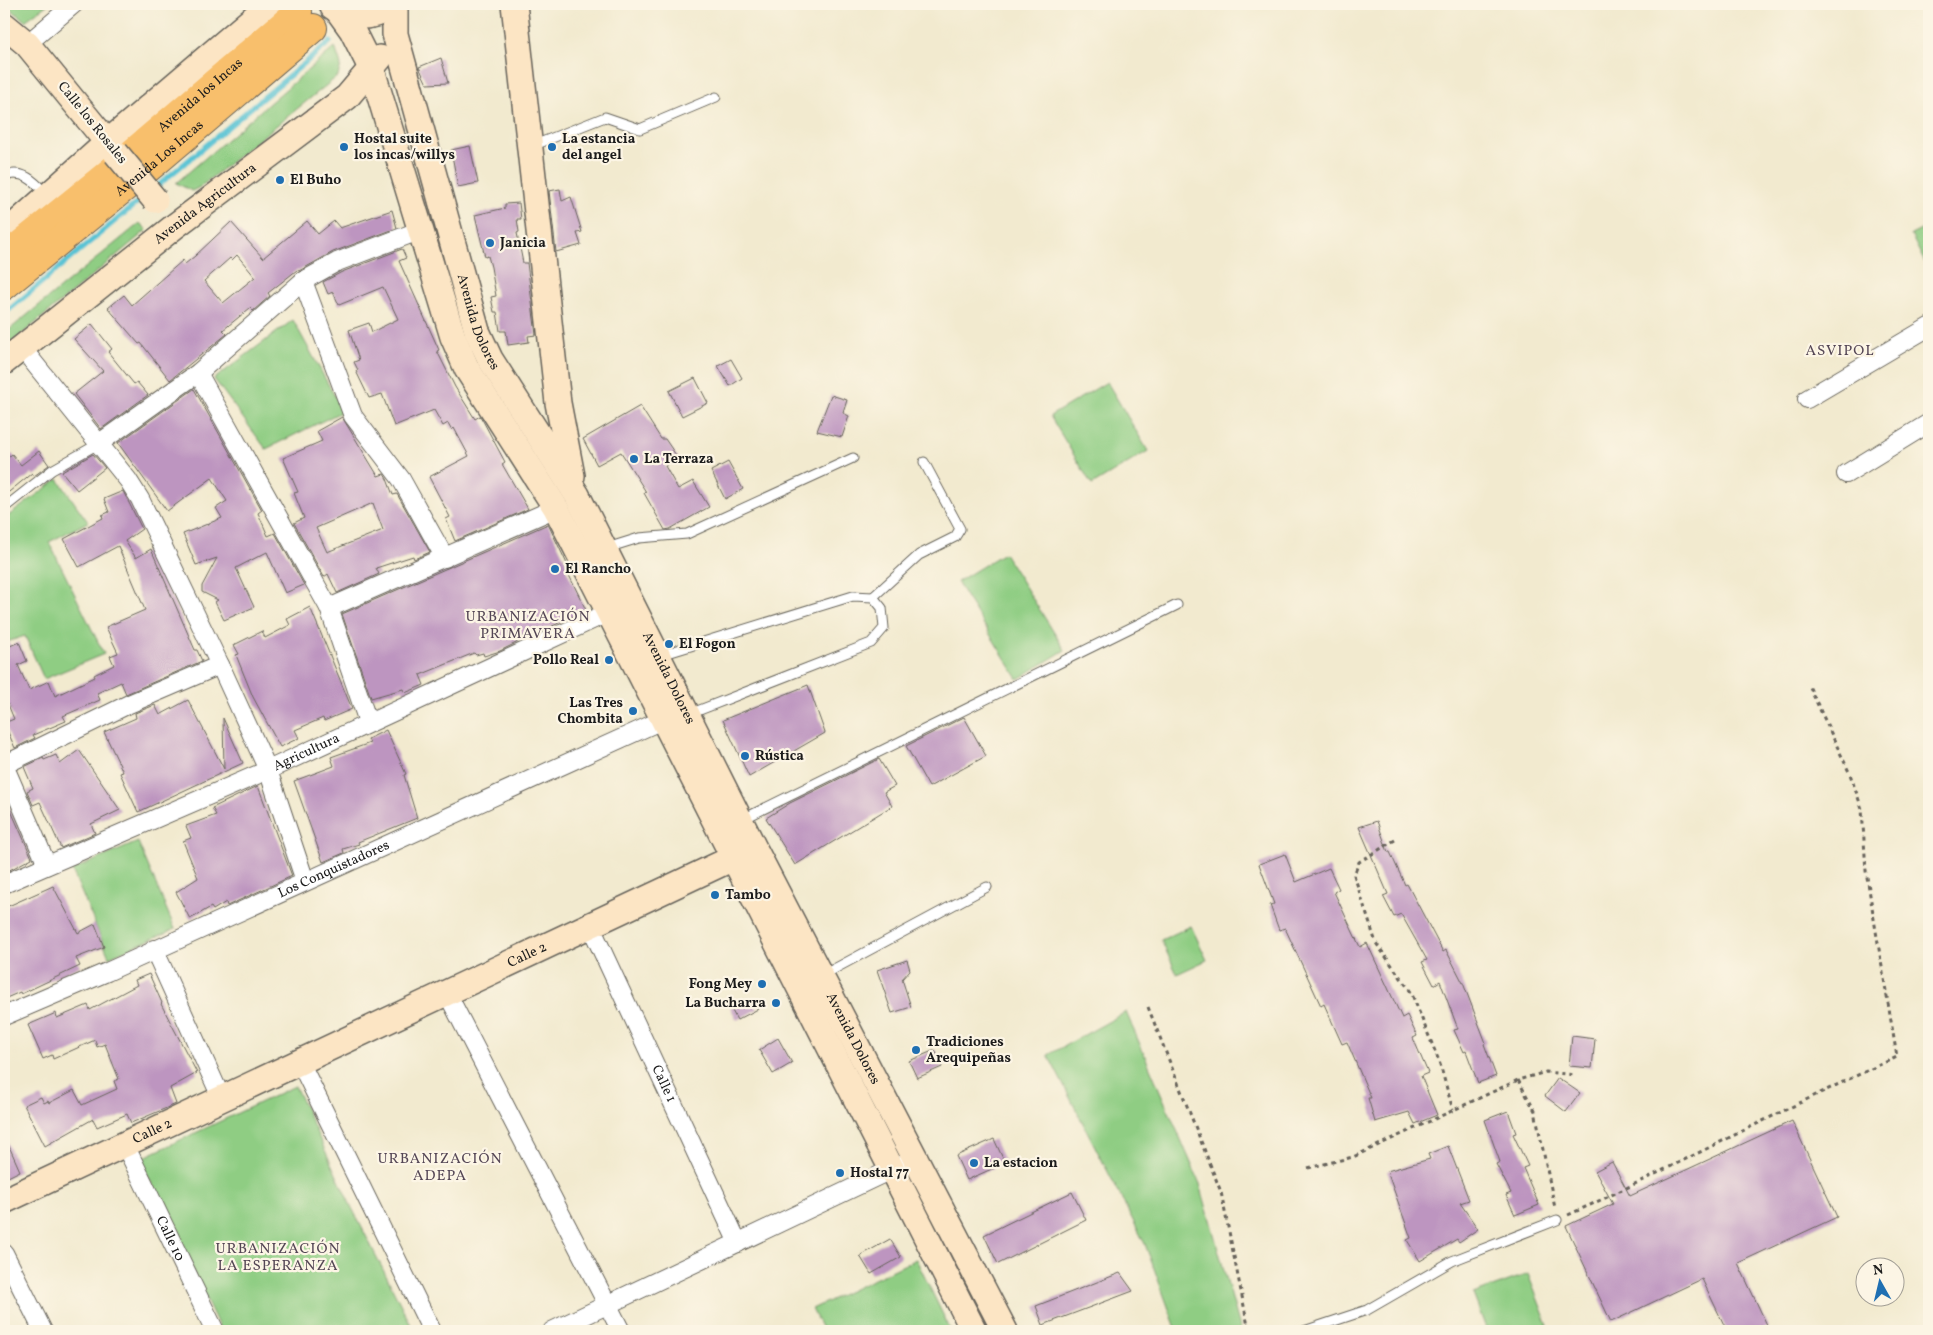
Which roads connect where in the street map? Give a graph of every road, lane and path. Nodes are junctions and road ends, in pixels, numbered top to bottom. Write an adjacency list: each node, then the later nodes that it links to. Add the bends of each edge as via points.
1 (74, 4): 10 (street)
2 (270, 4): 15 (main road, Avenida Los Incas)
3 (390, 4): 6 (main road, via 365,16 352,16)
4 (395, 4): 9 (main road, Avenida Dolores)
5 (514, 4): 16 (main road)
6 (334, 8): 11 (main road, Avenida Dolores, via 352,30)
7 (305, 20): 18 (main road, Avenida los Incas); 25 (main road, Avenida Los Incas, via 136,179)
8 (4, 25): 10 (main road, Calle los Rosales)
9 (394, 34): 11 (main road, Avenida Agricultura); 35 (main road, Avenida Dolores, via 477,331 490,359)
10 (27, 44): 15 (main road, Calle los Rosales)
11 (372, 70): 12 (main road, Avenida Agricultura); 14 (main road, Avenida Dolores)
12 (347, 97): 14 (main road); 20 (main road, Avenida Agricultura)
13 (716, 97): 16 (lane, via 640,129 605,117)
14 (383, 105): 21 (main road, Avenida Dolores)
15 (112, 147): 19 (main road, Avenida Los Incas); 20 (main road, Calle los Rosales, bridge)
16 (529, 147): 35 (main road, via 558,403)
17 (4, 173): 19 (lane, via 26,175)
18 (103, 178): 23 (main road, Avenida Los Incas)
19 (47, 196): 22 (main road, Avenida Los Incas)
20 (176, 226): 27 (main road, Avenida Agricultura)
21 (421, 230): 24 (street, via 337,262); 37 (main road, Avenida Dolores, via 453,337 467,369)
22 (4, 235)
23 (4, 258)
24 (303, 281): 28 (street); 39 (street, via 353,416 401,479)
25 (4, 286)
26 (1929, 327): 29 (street)
27 (13, 355): 31 (street)
28 (198, 373): 31 (street); 42 (street)
29 (1807, 399)
30 (1929, 423): 34 (street)
31 (98, 444): 36 (lane, via 52,470); 45 (street, via 140,499)
32 (853, 458): 38 (lane, via 687,534 639,538)
33 (924, 462): 40 (lane, via 960,529 955,537 919,556)
34 (1846, 474)
35 (577, 495): 38 (main road, Avenida Dolores)
36 (4, 508)
37 (556, 508): 39 (street); 43 (main road, Avenida Dolores)
38 (604, 549): 44 (main road, Avenida Dolores)
39 (445, 558): 42 (street)
40 (873, 597): 44 (lane, via 853,596); 47 (lane, via 882,608 884,628 871,643)
41 (1177, 605): 51 (lane)
42 (329, 608): 49 (street)
43 (607, 612): 48 (main road, Avenida Dolores); 49 (street, Agricultura)
44 (658, 656): 47 (main road, Avenida Dolores)
45 (220, 664): 50 (street); 54 (street, via 4,765)
46 (1809, 686): 74 (path, via 1850,774 1862,809 1866,871 1897,1057)
47 (687, 715): 51 (main road, Avenida Dolores)
48 (662, 720): 53 (main road, Avenida Dolores); 55 (street, Los Conquistadores)
49 (368, 722): 50 (street, Agricultura)
50 (268, 770): 54 (street, Agricultura); 55 (street)
51 (740, 820): 53 (main road, Avenida Dolores)
52 (1395, 840): 68 (path, via 1358,862 1354,875 1376,943 1411,992 1439,1061)
53 (744, 853): 58 (main road, Calle 2); 60 (main road, Avenida Dolores); 72 (main road, Avenida Dolores)
54 (46, 865): 56 (street, Agricultura)
55 (305, 881): 59 (street, Los Conquistadores)
56 (4, 884)
57 (986, 887): 60 (lane)
58 (590, 925): 61 (main road, Calle 2); 75 (street, Calle 1)
59 (154, 949): 63 (street, Los Conquistadores); 67 (street)
60 (821, 976): 70 (main road, Avenida Dolores)
61 (447, 993): 64 (main road, Calle 2); 77 (street)
62 (1148, 1007): 85 (path, via 1221,1192)
63 (4, 1016)
64 (300, 1062): 67 (main road, Calle 2); 80 (street)
65 (1576, 1075): 66 (path, via 1546,1072)
66 (1518, 1080): 68 (path); 74 (path, via 1535,1111)
67 (221, 1097): 69 (main road, Calle 2)
68 (1453, 1110): 71 (path, via 1353,1157)
69 (125, 1145): 73 (main road, Calle 2); 79 (street, Calle 10)
70 (915, 1158): 72 (street); 84 (main road, Avenida Dolores)
71 (1308, 1168)
72 (892, 1169): 75 (street); 83 (main road, Avenida Dolores)
73 (4, 1201)
74 (1557, 1220): 86 (lane, via 1452,1262 1367,1310)
75 (738, 1244): 77 (street)
76 (4, 1253): 78 (street)
77 (607, 1304): 81 (street); 82 (street)
78 (42, 1331)
79 (215, 1331)
80 (432, 1331)
81 (552, 1331)
82 (621, 1331)
83 (974, 1331)
84 (1004, 1331)
85 (1250, 1331)
86 (1304, 1331)

